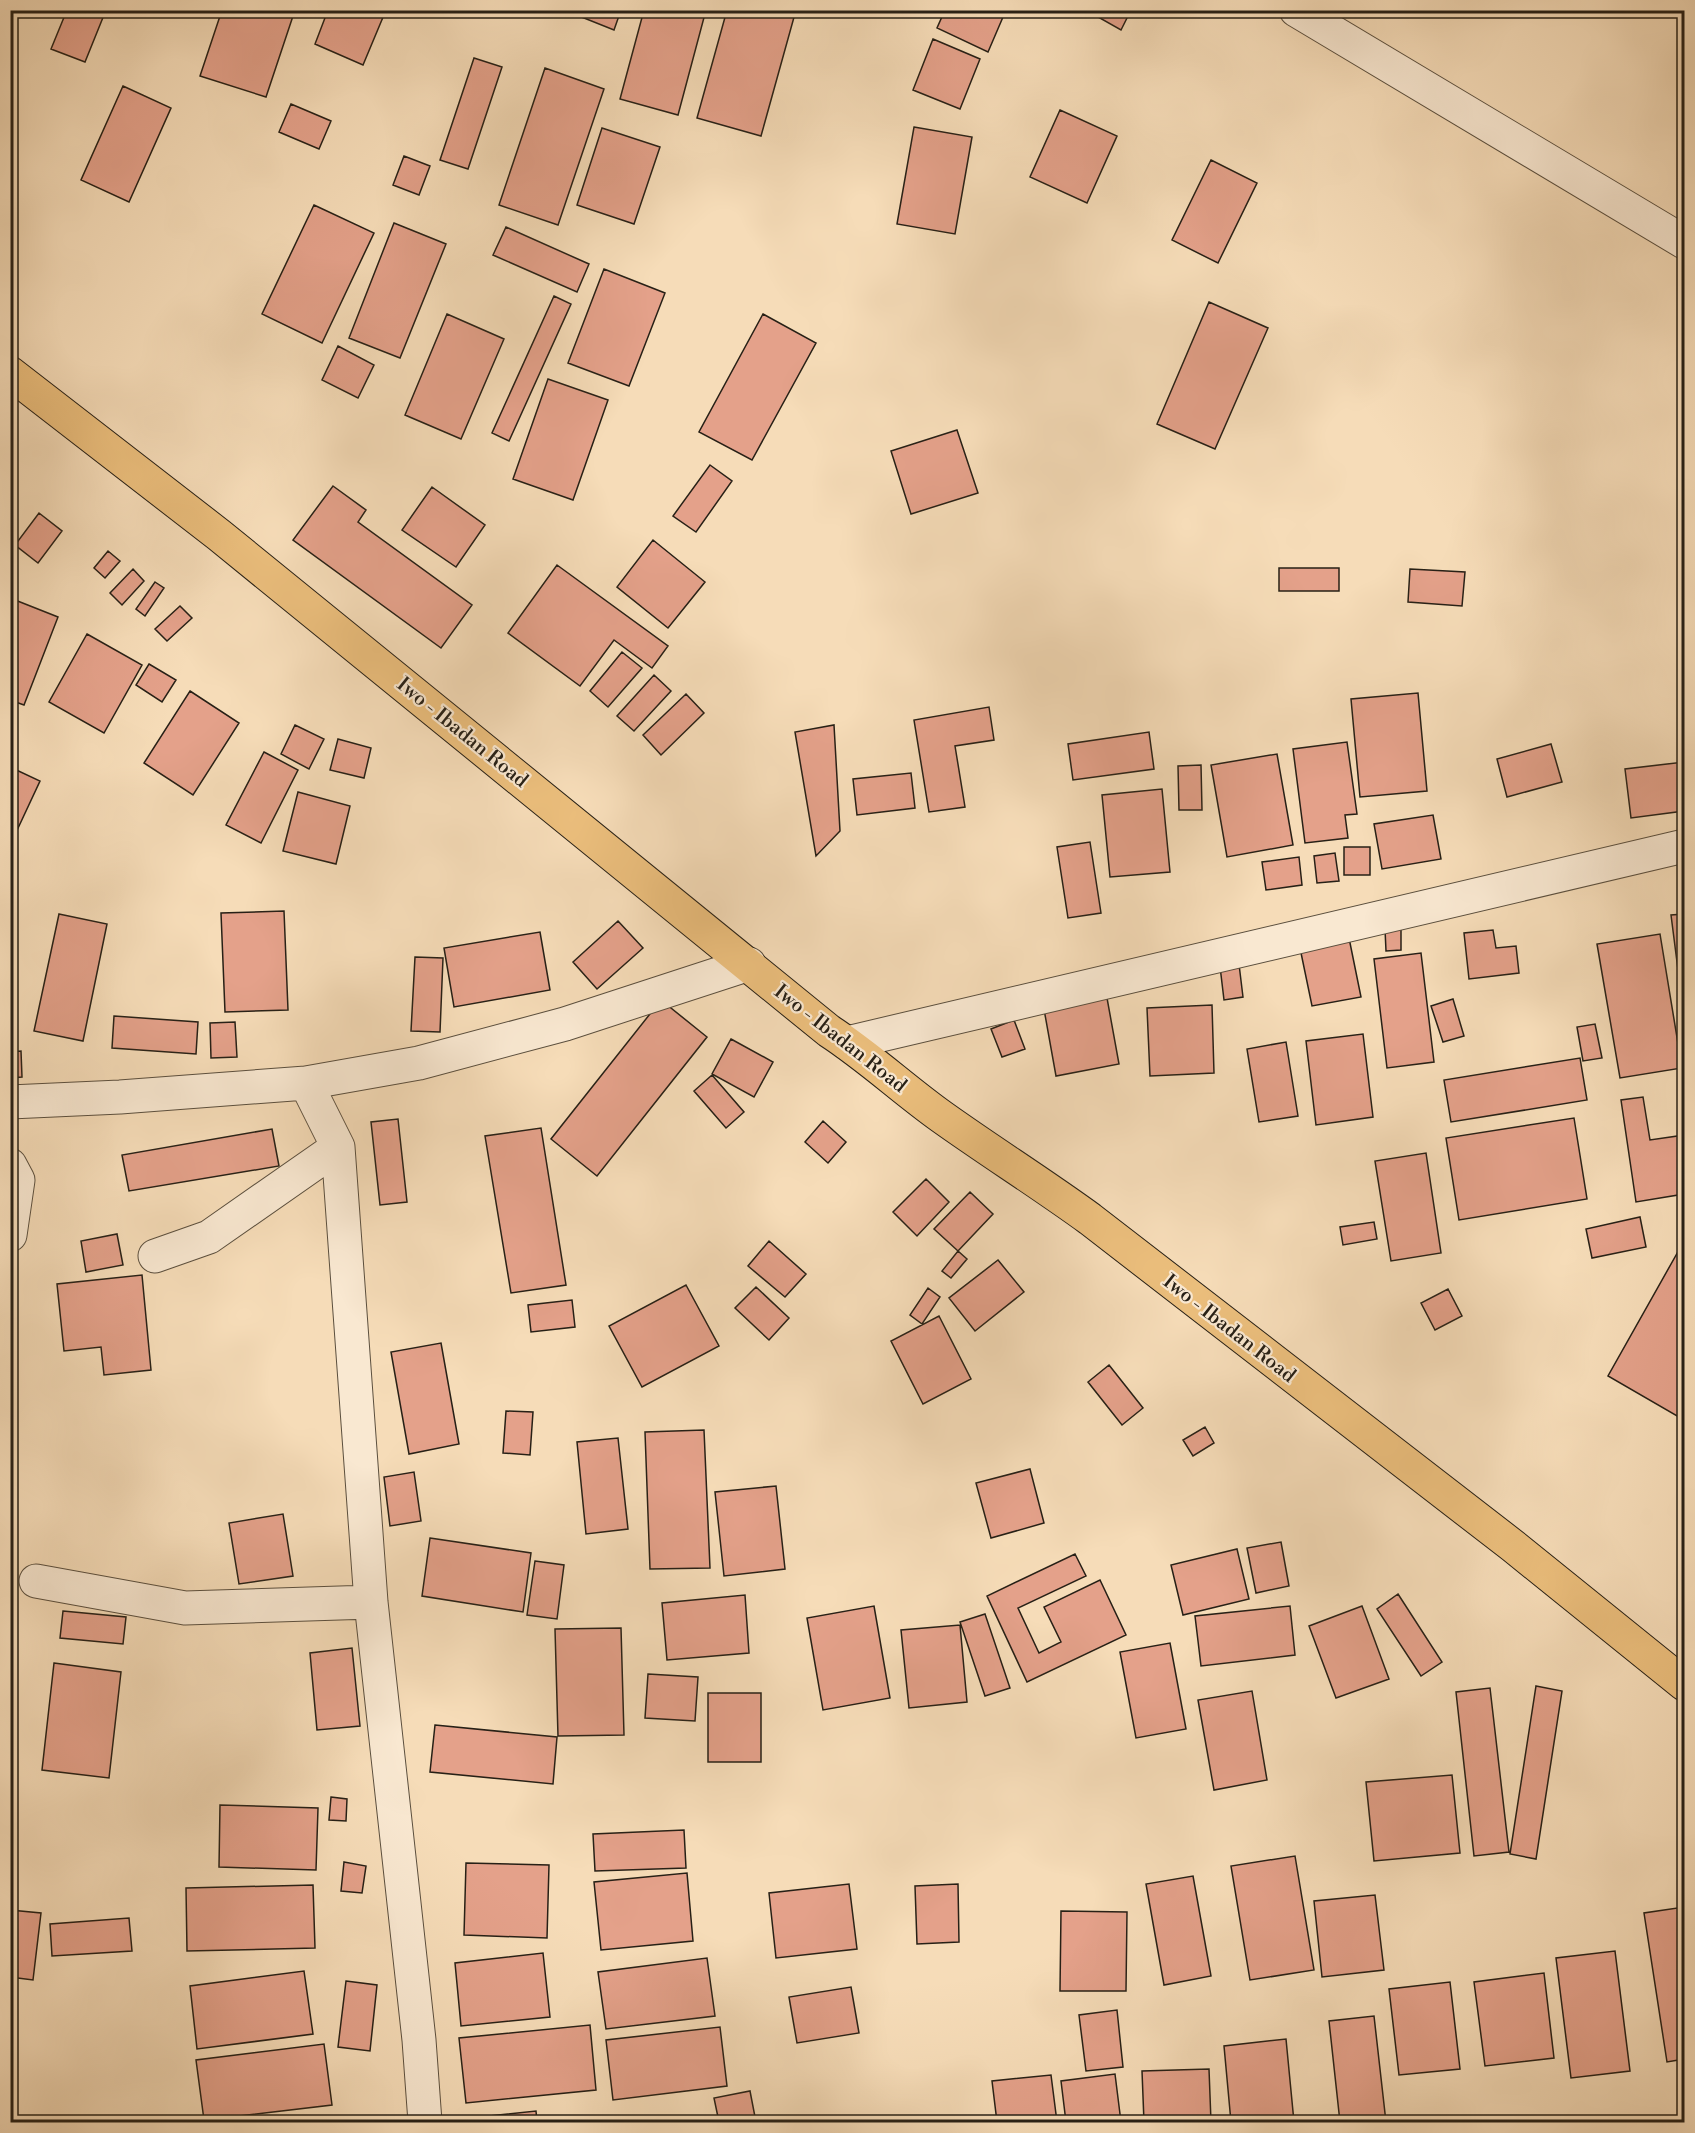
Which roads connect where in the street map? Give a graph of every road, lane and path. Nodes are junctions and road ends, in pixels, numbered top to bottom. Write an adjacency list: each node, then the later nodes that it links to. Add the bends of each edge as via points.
1 (1296, 10): 2 (street)
2 (1684, 242)
3 (10, 374): 5 (main road, Iwo - Ibadan Road, via 219,535)
4 (1684, 846): 6 (street)
5 (749, 964): 6 (main road, Iwo - Ibadan Road); 7 (street, via 565,1024 419,1063)
6 (847, 1043): 15 (main road, Iwo - Ibadan Road, via 941,1117 1099,1226 1513,1546)
7 (306, 1083): 8 (street, via 120,1098); 9 (street)
8 (10, 1102)
9 (338, 1146): 12 (street, via 209,1237); 14 (street)
10 (10, 1165): 11 (street, via 18,1180)
11 (10, 1235)
12 (155, 1256)
13 (36, 1581): 14 (street, via 185,1608)
14 (371, 1602): 16 (street)
15 (1684, 1684)
16 (425, 2122)

